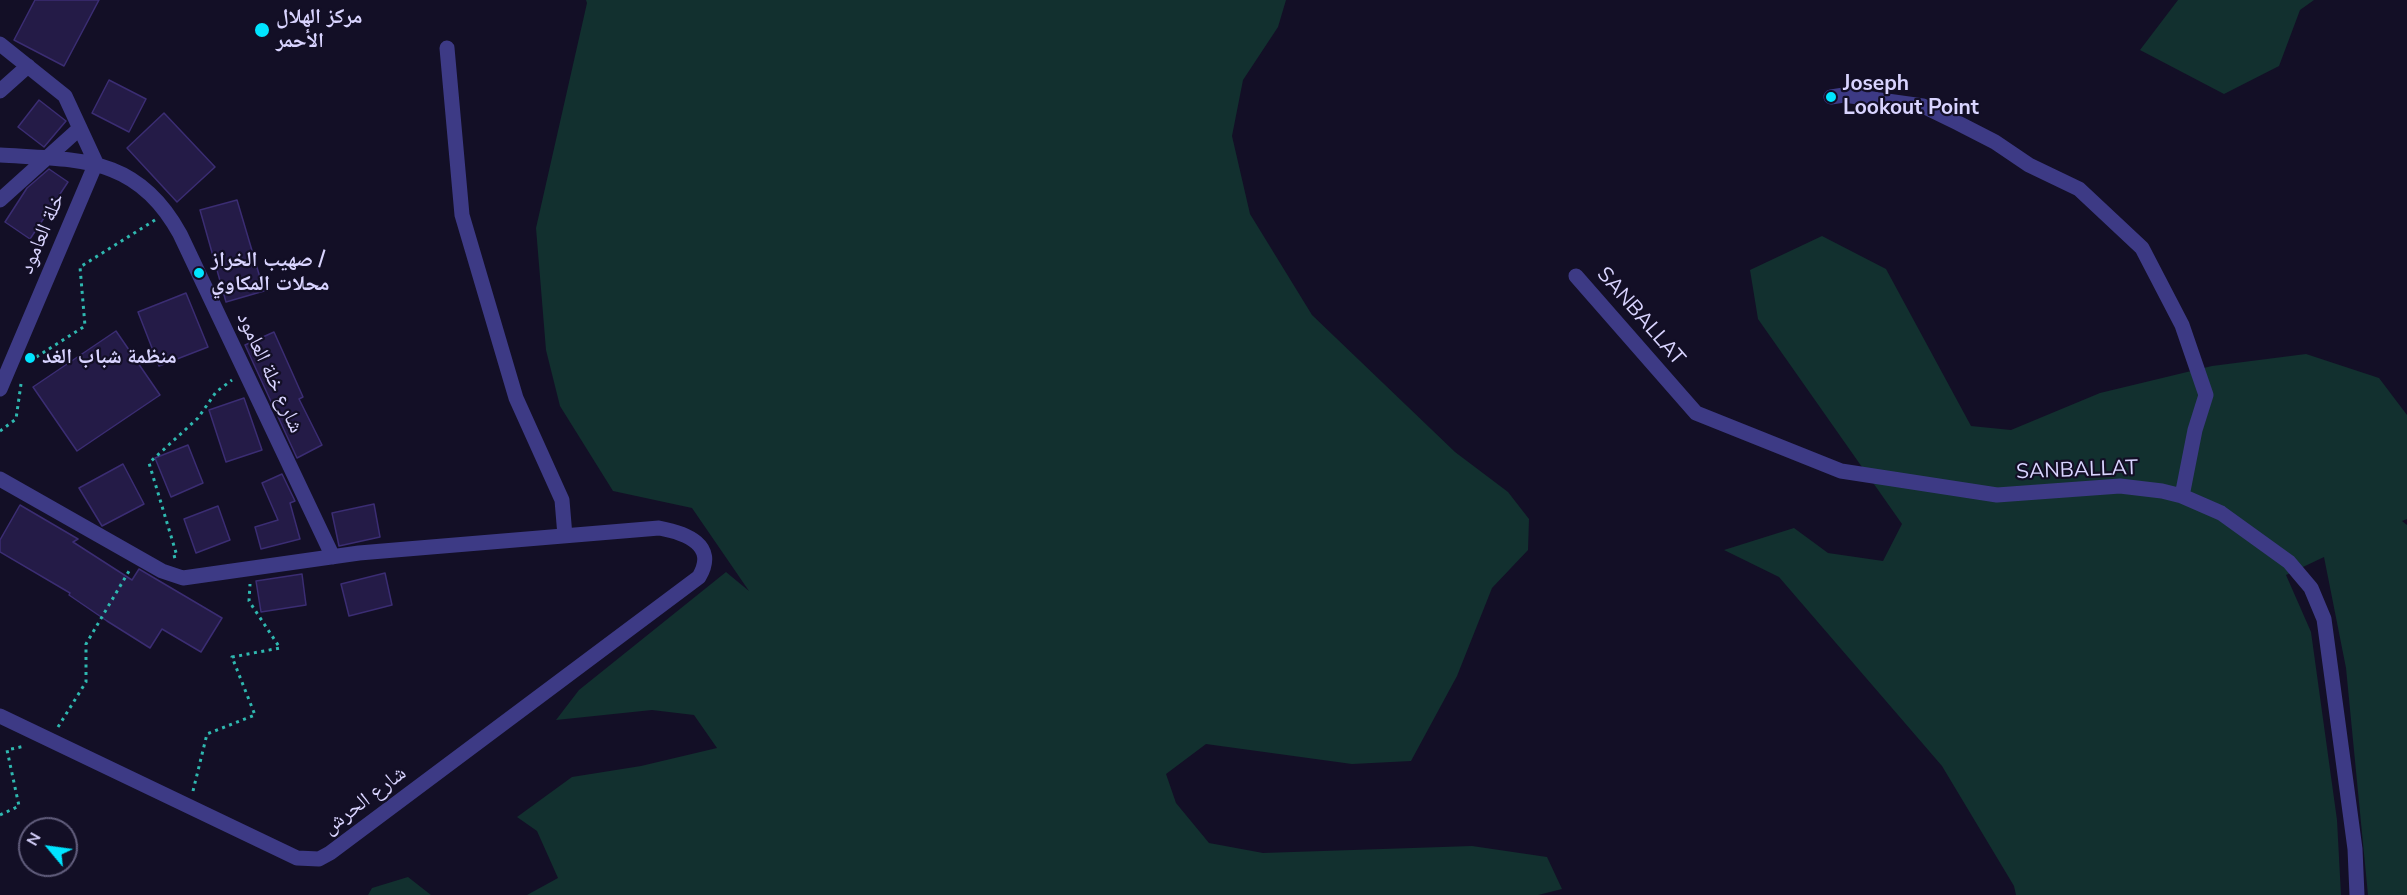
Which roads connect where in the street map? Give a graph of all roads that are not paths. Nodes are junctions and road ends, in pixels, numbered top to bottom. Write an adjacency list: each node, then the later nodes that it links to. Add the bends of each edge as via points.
1 (0, 44): 3 (street)
2 (447, 48): 15 (street, via 462,215 516,398 562,500)
3 (28, 66): 4 (street); 6 (street, via 65,96)
4 (0, 91)
5 (1831, 97): 14 (street, via 1844,95 1923,106 2079,189 2142,248 2182,325 2206,395)
6 (80, 128): 8 (street, خلة العامود); 9 (street)
7 (0, 155): 8 (street, شارع خلة العامود)
8 (49, 158): 9 (street, شارع خلة العامود); 10 (street, خلة العامود)
9 (96, 163): 12 (street, خلة العامود); 16 (street, شارع خلة العامود, via 138,183 180,234)
10 (0, 200)
11 (1576, 276): 14 (street, SANBALLAT, via 1696,413 1841,471 1997,495 2120,486)
12 (0, 389)
13 (0, 479): 16 (street, via 173,576 200,578)
14 (2182, 496): 18 (street, SANBALLAT, via 2221,513 2276,550 2301,574 2319,603 2329,638)
15 (565, 536): 16 (street); 17 (street, شارع الحرش, via 659,528 673,531 704,550 705,566 699,577 319,859 297,858)
16 (333, 557)
17 (0, 716)
18 (2357, 895)

